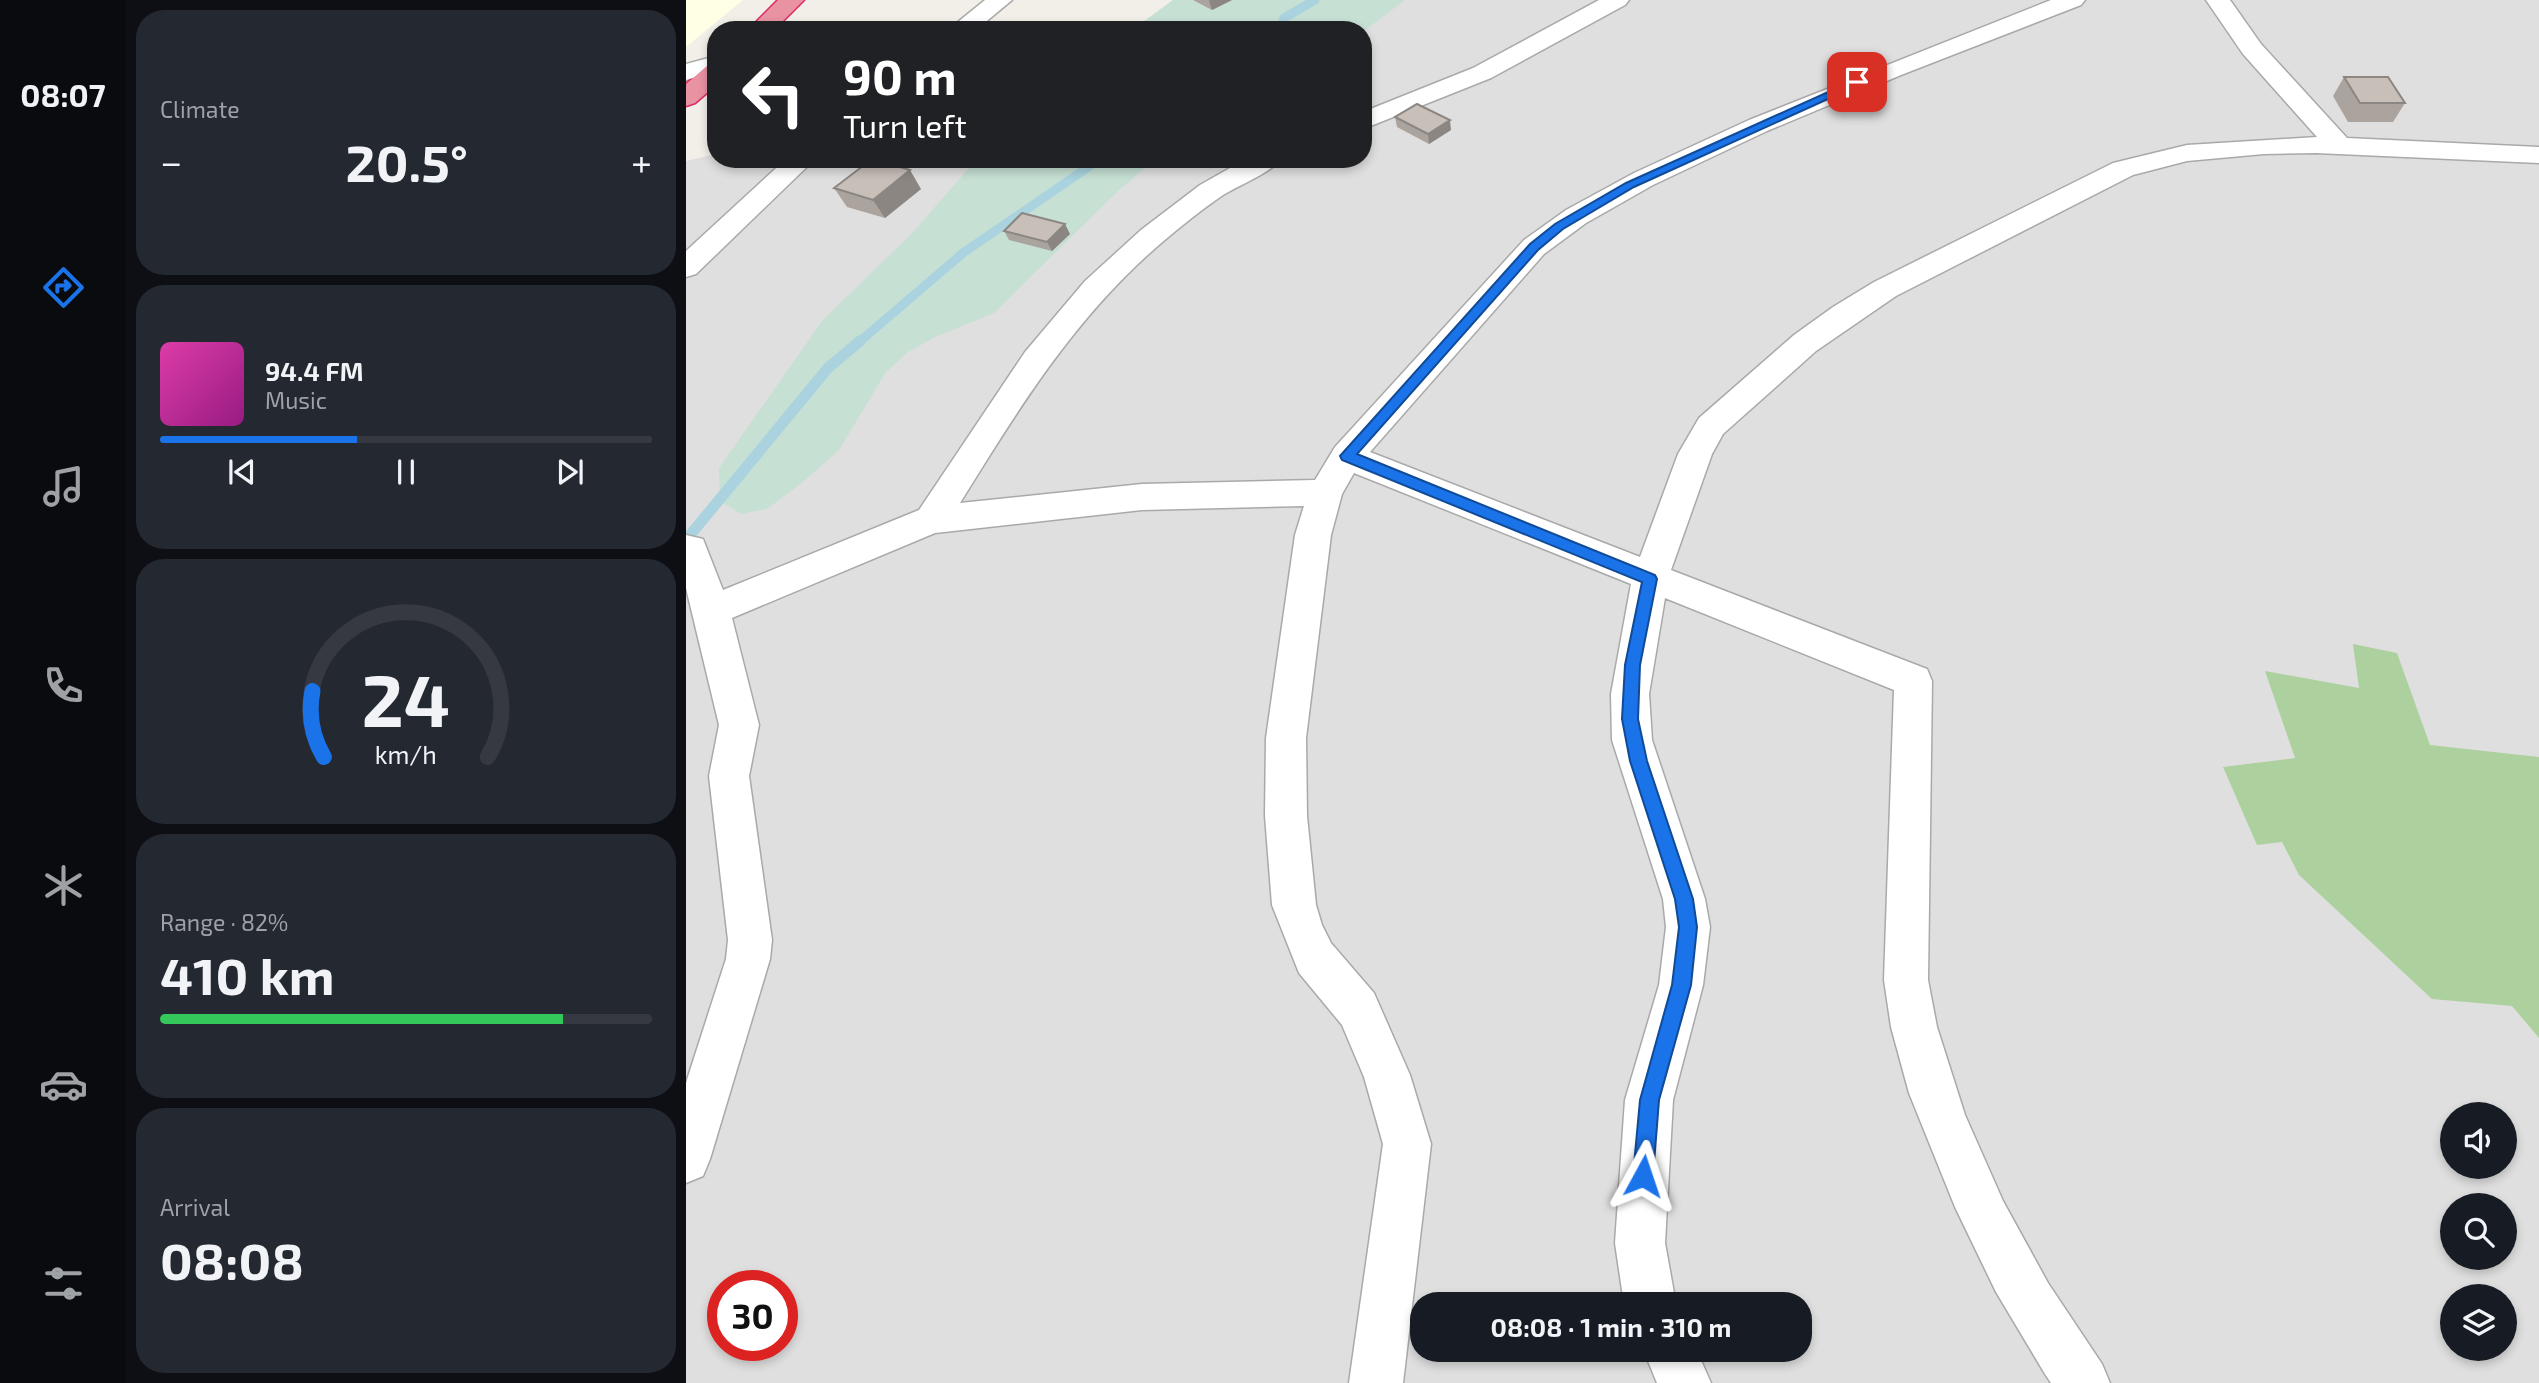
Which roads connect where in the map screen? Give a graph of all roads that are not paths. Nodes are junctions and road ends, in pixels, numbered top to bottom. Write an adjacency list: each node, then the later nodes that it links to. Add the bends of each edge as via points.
1 (792, 0): 6 (highway)
2 (1000, 0): 7 (street)
3 (1617, 0): 12 (street, via 1482,74)
4 (2073, 0): 18 (street, via 1818,97 1598,201 1534,247)
5 (2218, 0): 13 (street, via 2252,50)
6 (770, 21)
7 (972, 21)
8 (707, 66): 9 (street)
9 (686, 72)
10 (707, 79): 11 (highway)
11 (686, 98)
12 (1372, 117)
13 (2339, 146): 14 (street); 22 (street, via 2229,148 2163,157 2123,170 1844,314 1711,426 1695,454)
14 (2539, 155)
15 (792, 168): 17 (street)
16 (1249, 168): 20 (street, via 1193,204 1124,261 1071,316 1037,359)
17 (686, 267)
18 (1347, 456): 19 (street); 22 (street)
19 (1325, 493): 20 (street, via 1142,497); 27 (street, via 1313,536 1286,738 1286,816 1294,905 1302,931 1315,958 1358,1009 1387,1075 1407,1144)
20 (931, 520): 23 (street)
21 (688, 549): 23 (street)
22 (1650, 579): 25 (street, via 1633,665 1630,719 1684,899 1688,927 1681,985 1649,1100 1640,1243); 29 (street, via 1913,681 1906,980 1913,1029 1931,1094 1991,1234 2031,1307)
23 (712, 610): 24 (street, via 739,725 729,776 750,940 748,960)
24 (686, 1158)
25 (1648, 1292)
26 (1675, 1362): 28 (street)
27 (1376, 1383)
28 (1684, 1383)
29 (2083, 1383)

